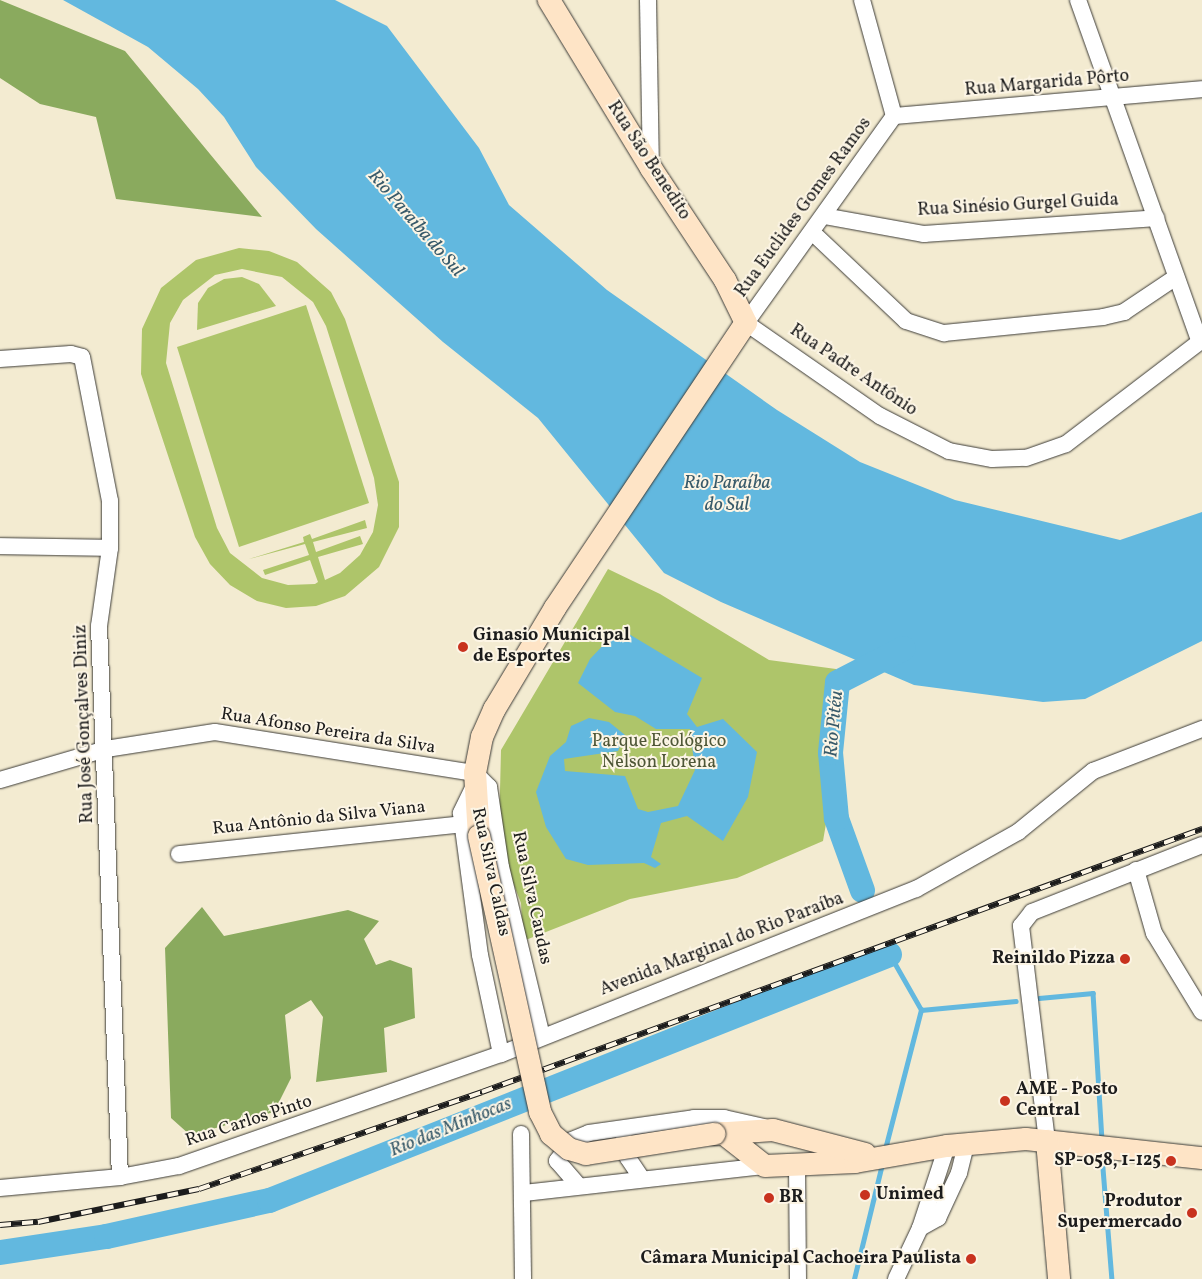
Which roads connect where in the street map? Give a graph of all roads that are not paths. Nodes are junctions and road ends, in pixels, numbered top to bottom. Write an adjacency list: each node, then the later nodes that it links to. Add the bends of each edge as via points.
1 (549, 0): 8 (main road, Rua São Benedito)
2 (648, 0): 8 (street)
3 (862, 0): 7 (street)
4 (1078, 0): 6 (street)
5 (1202, 89): 6 (street, Rua Margarida Pôrto)
6 (1110, 100): 7 (street, Rua Margarida Pôrto); 10 (street)
7 (894, 116): 9 (street, Rua Euclides Gomes Ramos)
8 (651, 168): 13 (main road, Rua São Benedito, via 722,274)
9 (824, 216): 10 (street, Rua Sinésio Gurgel Guida, via 924,234); 11 (street, Rua Euclides Gomes Ramos)
10 (1156, 218): 12 (street)
11 (812, 232): 12 (street, via 906,321 944,333 1103,317 1132,308); 13 (street, Rua Euclides Gomes Ramos)
12 (1176, 277): 14 (street)
13 (746, 323): 14 (street, Rua Padre Antônio, via 880,416 949,451 992,459 1026,458 1066,444); 21 (main road, Rua Silva Caldas, via 494,710)
14 (1201, 341)
15 (0, 359): 17 (street, Rua José Gonçalves Diniz, via 71,354 85,361 110,501)
16 (0, 546): 17 (street)
17 (110, 548): 19 (street, Rua José Gonçalves Diniz, via 99,626)
18 (1202, 729): 29 (street, Avenida Marginal do Rio Paraíba, via 1093,771 1018,832 916,889)
19 (106, 749): 20 (street, Rua Afonso Pereira da Silva); 21 (street, Rua Afonso Pereira da Silva, via 183,734 230,733); 40 (street, Rua José Gonçalves Diniz)
20 (0, 780)
21 (475, 780): 22 (main road, Rua Silva Caldas); 29 (street, Rua Silva Caudas, via 489,787 500,867)
22 (471, 830): 24 (street, Rua Antônio da Silva Viana); 30 (street, via 480,956); 34 (main road, Rua Silva Caldas, bridge, via 540,1112 560,1142 578,1153 602,1153)
23 (1202, 845): 25 (street)
24 (179, 854)
25 (1176, 855): 26 (street); 27 (street)
26 (1202, 858)
27 (1136, 870): 28 (street, via 1154,933); 35 (street, via 1032,912 1019,936)
28 (1202, 1012)
29 (542, 1036): 30 (street, Avenida Marginal do Rio Paraíba)
30 (501, 1054): 40 (street, Rua Carlos Pinto, via 216,1154)
31 (623, 1128): 32 (street, via 724,1118); 41 (street, via 625,1152); 42 (street, via 580,1136 563,1148 559,1167)
32 (777, 1132): 34 (main road); 37 (main road); 39 (main road)
33 (521, 1134): 44 (street)
34 (719, 1134): 39 (main road)
35 (1047, 1141): 36 (main road); 38 (main road); 48 (main road)
36 (957, 1145): 37 (main road); 47 (street)
37 (876, 1156): 39 (main road)
38 (1202, 1158)
39 (780, 1166): 41 (street); 46 (street)
40 (120, 1177): 43 (street, Rua Carlos Pinto)
41 (642, 1178): 42 (street)
42 (578, 1185): 44 (street)
43 (0, 1188)
44 (524, 1193): 45 (street)
45 (523, 1279)
46 (798, 1279)
47 (896, 1279)
48 (1059, 1279)

